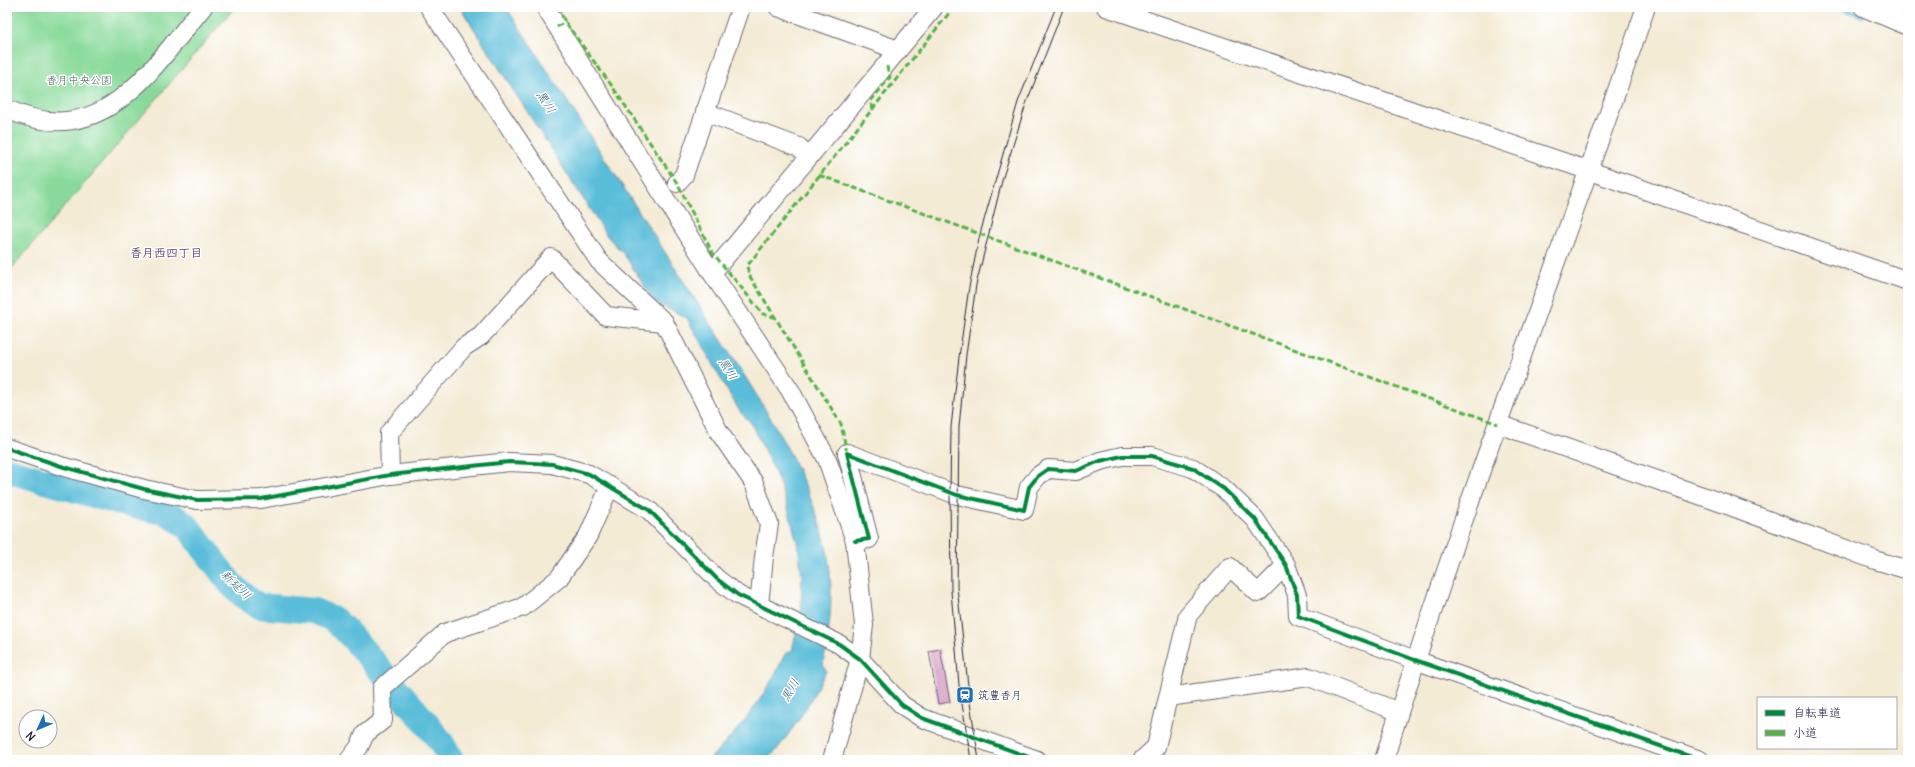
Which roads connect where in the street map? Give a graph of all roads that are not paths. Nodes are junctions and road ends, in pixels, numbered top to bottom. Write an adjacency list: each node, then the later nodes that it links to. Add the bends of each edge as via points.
1 (203, 7): 12 (street, via 133,90 108,108 83,119 50,122 24,117)
2 (429, 7): 19 (street, via 599,261)
3 (545, 7): 17 (street)
4 (741, 7): 13 (street)
5 (778, 7): 11 (street)
6 (934, 7): 11 (street)
7 (1106, 7): 15 (street)
8 (1646, 7): 15 (street)
9 (1863, 7): 10 (street)
10 (1908, 26)
11 (898, 50): 14 (street)
12 (7, 109)
13 (705, 112): 14 (street, via 799,147); 16 (street, via 684,175)
14 (809, 157): 17 (street)
15 (1590, 171): 18 (street); 20 (street)
16 (677, 183)
17 (712, 273): 24 (street, via 790,390 827,459)
18 (1908, 281)
19 (664, 322): 22 (street, via 606,316 551,258 481,336 464,347 389,433); 27 (street, via 719,432 754,483 769,524 764,557)
20 (1498, 424): 26 (street); 29 (street)
21 (7, 448): 22 (street, via 144,489 197,500 261,499)
22 (390, 475): 23 (street, via 509,462 552,464 589,474)
23 (610, 486): 27 (street, via 649,510 717,579 738,595); 32 (street, via 588,536 559,578 523,607 445,633 382,688 383,720 365,734 360,747)
24 (855, 541): 25 (street, via 869,539 847,453 957,495 1024,510 1029,487 1048,469 1076,471 1100,461 1122,456 1152,456 1193,468 1224,489 1255,519); 28 (street, via 864,625)
25 (1286, 565): 29 (street, via 1297,595 1298,616); 30 (street, via 1258,593 1230,567 1188,615)
26 (1908, 570)
27 (767, 610): 28 (street, via 839,644)
28 (860, 659): 33 (street); 34 (street, via 902,704 922,718)
29 (1415, 660): 31 (street); 37 (street)
30 (1168, 697): 31 (street, via 1309,677); 35 (street, via 1156,747)
31 (1399, 712): 36 (street)
32 (349, 760)
33 (832, 760)
34 (1037, 760)
35 (1142, 760)
36 (1384, 760)
37 (1700, 760)

